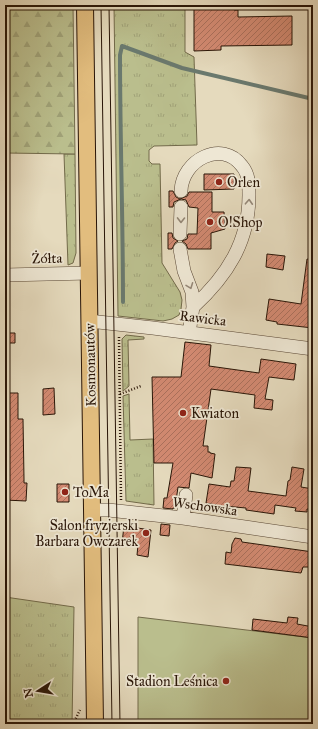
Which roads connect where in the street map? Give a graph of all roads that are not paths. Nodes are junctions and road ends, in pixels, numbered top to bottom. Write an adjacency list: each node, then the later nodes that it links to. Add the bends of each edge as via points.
1 (85, 5): 6 (main road, Kosmonautów)
2 (181, 192): 8 (street, one-way to 2, via 211,291 235,258 248,213 248,177 242,166 233,158 213,155 199,159 189,168)
3 (181, 207): 4 (street, one-way to 4)
4 (180, 234)
5 (180, 249): 8 (street, one-way to 8, via 184,271 192,292)
6 (89, 273): 7 (street, Żółta); 9 (main road, Kosmonautów)
7 (5, 275)
8 (193, 307): 10 (street)
9 (89, 322): 10 (street, Rawicka); 13 (main road, Kosmonautów)
10 (189, 333): 11 (street, Rawicka)
11 (313, 349)
12 (186, 495): 14 (street)
13 (93, 510): 14 (street, Wschowska); 16 (main road, Kosmonautów)
14 (183, 518): 15 (street, Wschowska)
15 (313, 537)
16 (96, 724)

